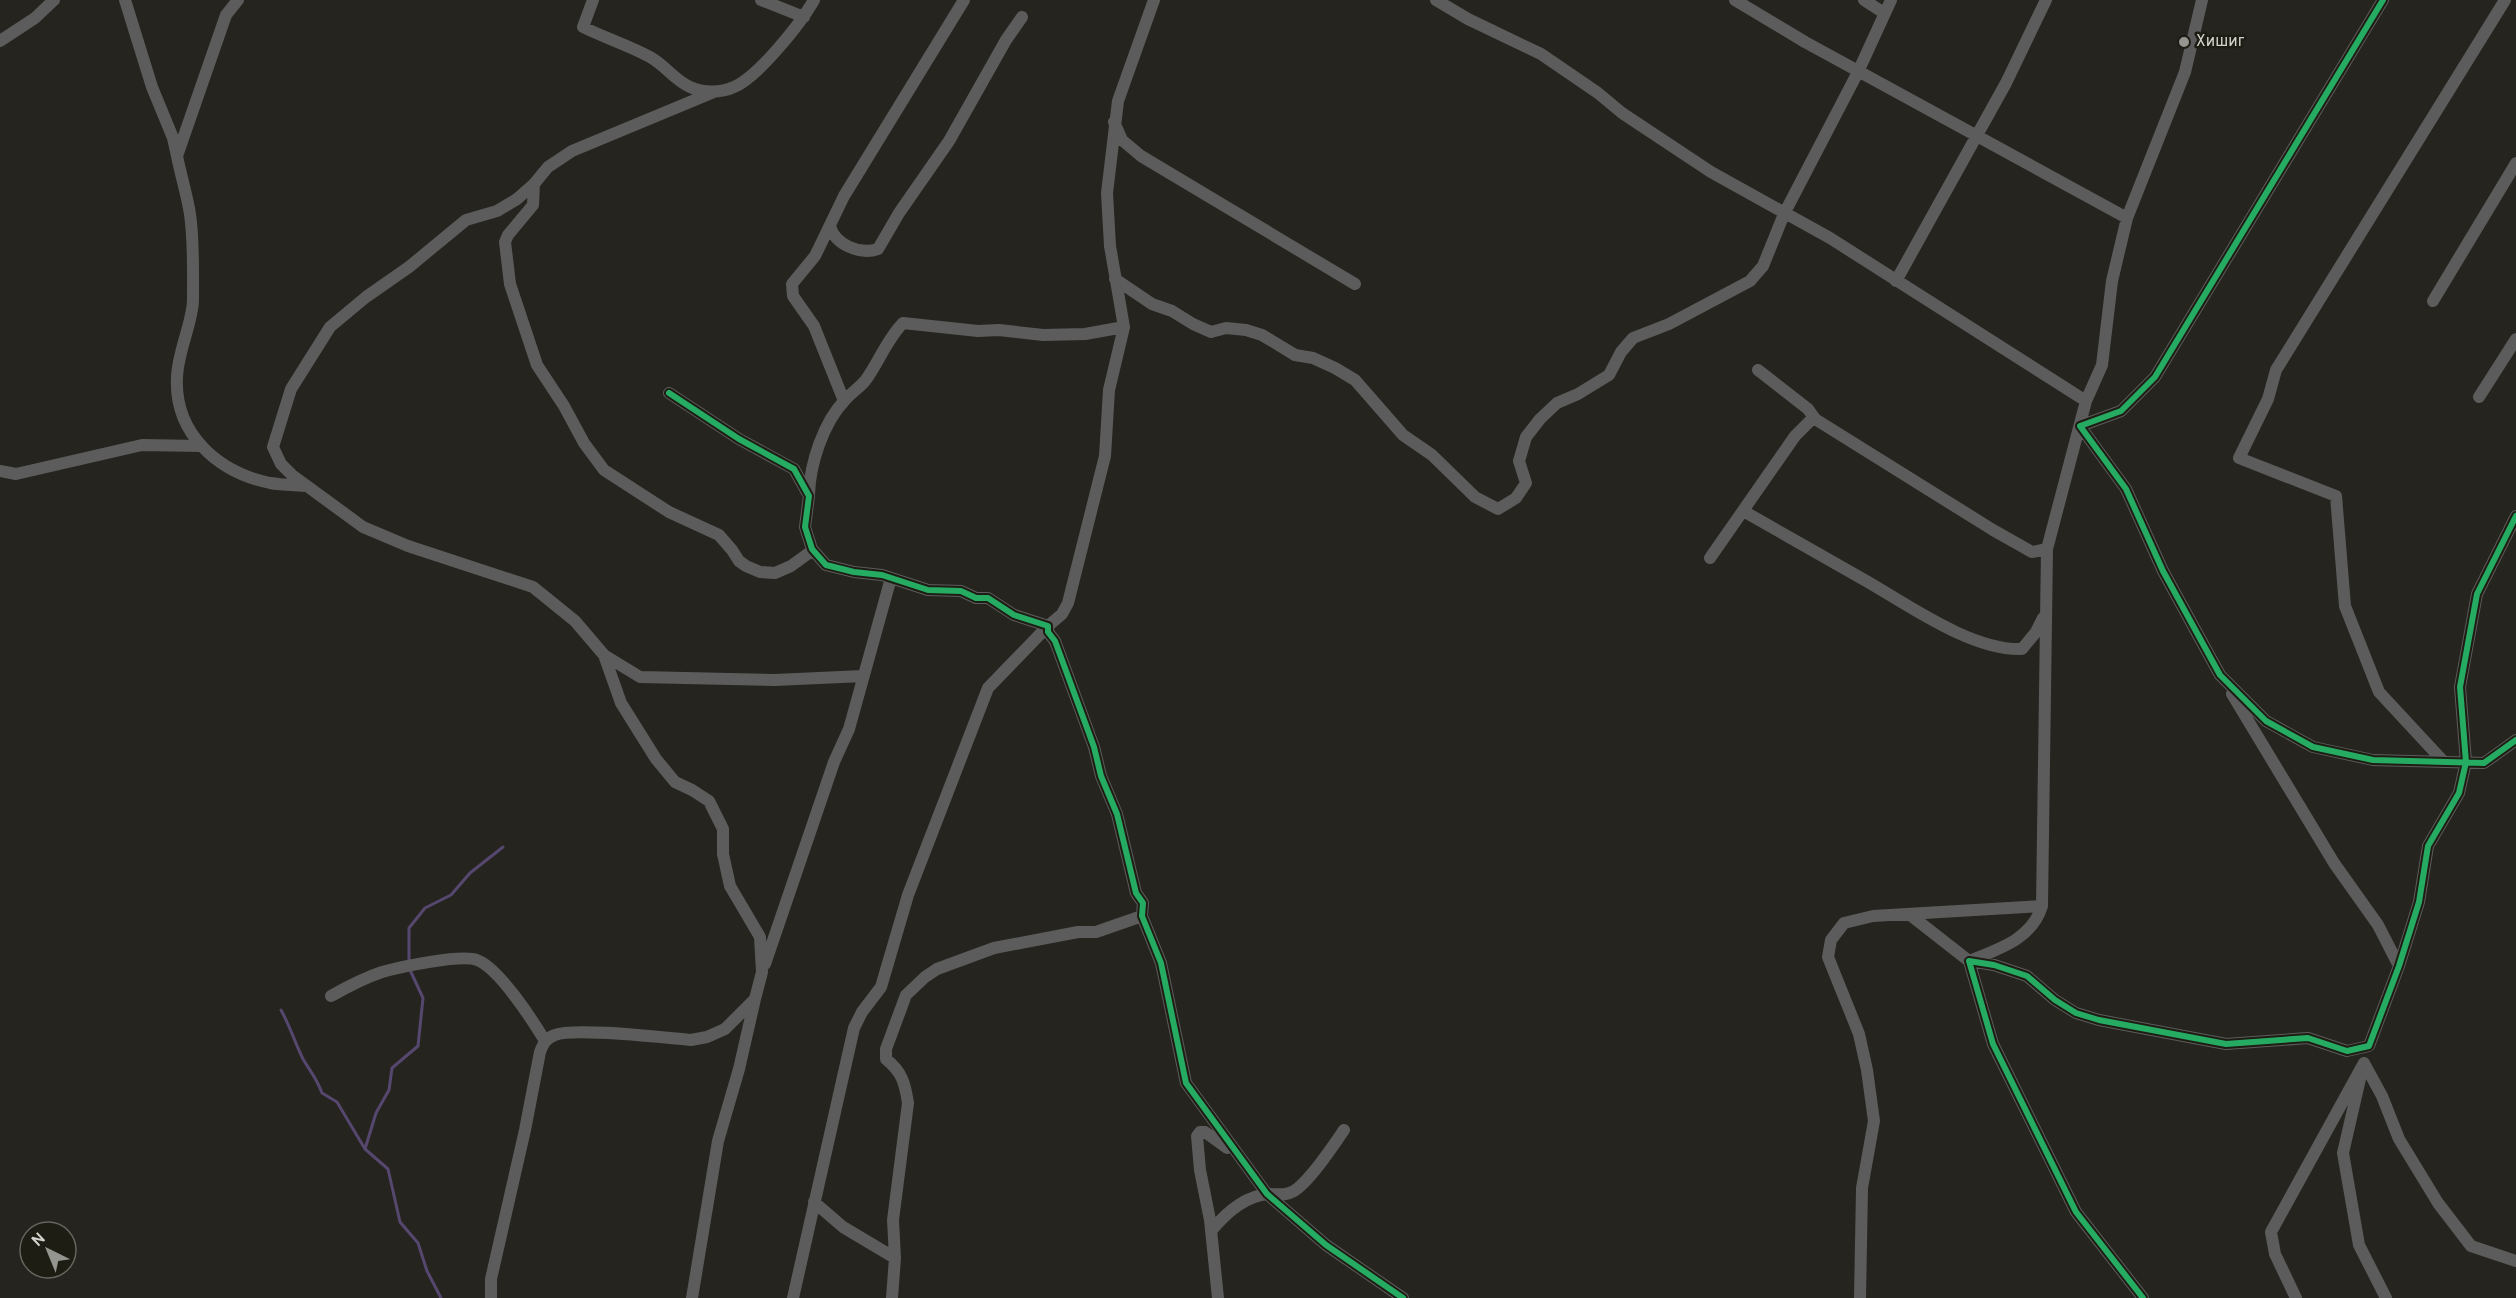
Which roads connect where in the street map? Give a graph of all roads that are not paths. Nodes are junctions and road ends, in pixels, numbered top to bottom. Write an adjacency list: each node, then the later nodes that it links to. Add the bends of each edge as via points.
1 (54, 0): 20 (street)
2 (124, 0): 25 (street)
3 (238, 0): 25 (street, via 226,15)
4 (593, 0): 22 (street, via 583,27 649,56 689,87)
5 (761, 0): 18 (street)
6 (814, 0): 18 (street)
7 (964, 0): 30 (street, via 867,156)
8 (1154, 0): 23 (street)
9 (1436, 0): 28 (street, via 1541,54 1711,172)
10 (1735, 0): 21 (street)
11 (1864, 0): 17 (street)
12 (1891, 0): 17 (street)
13 (2046, 0): 24 (street, via 2006,83)
14 (2202, 0): 29 (street, via 2185,72)
15 (2383, 0): 43 (street, via 2155,377 2121,411)
16 (2505, 0): 60 (street, via 2276,370 2268,399 2239,458 2336,496 2345,606 2379,693)
17 (1884, 13): 21 (street)
18 (804, 17): 22 (street, via 747,80 729,90)
19 (1022, 17): 30 (street, via 950,141 878,249 854,249 832,234)
20 (0, 41)
21 (1858, 72): 24 (street); 28 (street)
22 (714, 92): 27 (street, via 572,151 555,160)
23 (1114, 121): 31 (street, via 1107,193); 33 (street, via 1122,140 1141,156)
24 (1974, 136): 29 (street); 32 (street)
25 (177, 156): 44 (street, via 190,215 193,304 180,352 178,401 184,423)
26 (2516, 163): 34 (street)
27 (534, 184): 46 (street, via 497,211 466,220 330,327 291,389 273,447 281,464); 51 (street, via 533,205 505,242 510,284 537,365 604,470 669,512 719,536 739,561 760,572 775,573)
28 (1784, 214): 31 (street, via 1763,266 1750,281 1669,324 1632,338 1609,375 1557,404 1540,419 1526,437 1519,461 1526,483 1516,498 1498,509 1475,497 1432,455 1403,435 1355,381 1335,368 1295,355 1246,330 1226,328 1211,332 1152,304); 32 (street, via 1830,238)
29 (2127, 218): 41 (street, via 2112,280 2102,365)
30 (830, 226): 40 (street, via 815,256 792,284 793,296 814,326)
31 (1115, 279): 35 (street)
32 (1896, 281): 41 (street)
33 (1355, 284)
34 (2433, 301)
35 (1124, 327): 40 (street, via 1084,334 1043,335 903,323 865,381); 55 (street, via 1109,390 1105,456 1083,548 1068,603)
36 (2516, 339): 39 (street)
37 (1758, 370): 42 (street)
38 (669, 393): 47 (street, via 794,469)
39 (2479, 397)
40 (844, 401): 47 (street, via 819,442)
41 (2086, 402): 43 (street)
42 (1814, 417): 48 (street, via 1795,436); 50 (street, via 2002,536 2032,552)
43 (2080, 426): 50 (street); 57 (street, via 2126,489 2163,571)
44 (201, 446): 45 (street, via 142,445 16,474); 46 (street, via 225,466 270,483)
45 (0, 471)
46 (309, 486): 56 (street, via 363,527 533,587 575,621)
47 (809, 496): 51 (street, via 805,527)
48 (1744, 512): 52 (street); 54 (street, via 1930,618 2006,650 2022,649)
49 (2516, 516): 61 (street, via 2477,594 2460,687)
50 (2047, 549): 54 (street)
51 (813, 550): 53 (street, via 826,566)
52 (1710, 558)
53 (891, 578): 55 (street, via 928,590 961,591 976,598 988,598 1014,615); 58 (street)
54 (2045, 614): 62 (street)
55 (1048, 626): 64 (street, via 1116,814 1136,893 1143,903); 76 (street, via 983,698 908,895 881,987 854,1028)
56 (604, 655): 58 (street, via 640,677 656,679); 67 (street, via 621,703 656,759 675,782 709,801 723,829 723,854 730,886 760,937)
57 (2220, 675): 60 (street, via 2266,720 2313,747 2373,760); 66 (street, via 2334,863 2378,925)
58 (863, 676): 67 (street, via 849,729)
59 (2516, 740): 61 (street, via 2484,763)
60 (2444, 762): 61 (street)
61 (2466, 762): 66 (street, via 2459,793 2428,846 2419,902)
62 (2042, 906): 63 (street); 65 (street, via 2025,934)
63 (1909, 914): 65 (street); 86 (street, via 1872,916 1844,923 1831,940 1828,957 1859,1034 1874,1121 1862,1188)
64 (1142, 916): 74 (street, via 1161,963 1186,1083); 78 (street, via 1096,932 1062,934 973,953 925,976 906,995 886,1049 886,1059 899,1069 908,1103 893,1220)
65 (1969, 961): 71 (street, via 2027,976 2076,1013 2099,1020 2226,1044 2308,1038 2347,1050); 87 (street, via 1993,1044 2076,1212)
66 (2399, 966): 71 (street)
67 (762, 972): 69 (street)
68 (331, 996): 70 (street, via 383,972 464,957 479,960 527,1011)
69 (755, 999): 70 (street, via 725,1029 692,1040 577,1032 556,1034); 81 (street, via 718,1140)
70 (545, 1041): 80 (street, via 490,1279)
71 (2369, 1046): 72 (street)
72 (2364, 1064): 79 (street, via 2399,1139 2438,1203 2471,1246); 88 (street, via 2271,1232 2275,1254); 89 (street, via 2343,1154 2359,1245)
73 (1344, 1130): 75 (street, via 1295,1190 1279,1196)
74 (1238, 1157): 75 (street); 77 (street, via 1205,1132 1197,1136)
75 (1267, 1194): 77 (street, via 1242,1203 1222,1217); 85 (street, via 1326,1245)
76 (814, 1202): 78 (street, via 843,1227); 82 (street)
77 (1211, 1231): 84 (street)
78 (895, 1258): 83 (street)
79 (2516, 1261)
80 (491, 1298)
81 (692, 1298)
82 (793, 1298)
83 (892, 1298)
84 (1218, 1298)
85 (1403, 1298)
86 (1860, 1298)
87 (2143, 1298)
88 (2296, 1298)
89 (2386, 1298)

